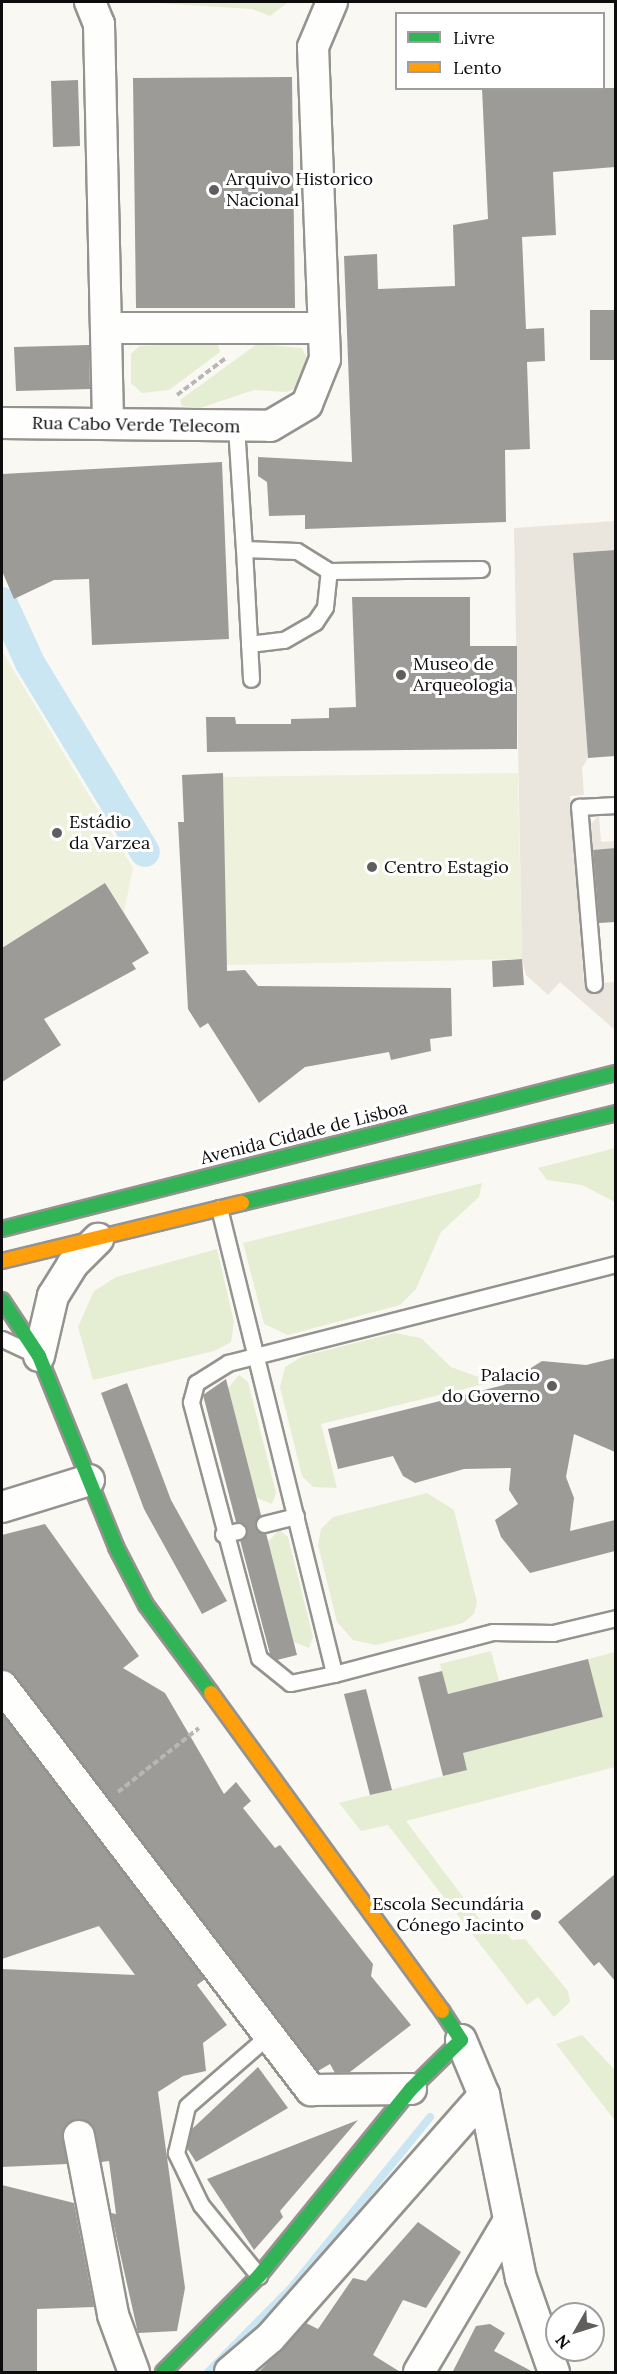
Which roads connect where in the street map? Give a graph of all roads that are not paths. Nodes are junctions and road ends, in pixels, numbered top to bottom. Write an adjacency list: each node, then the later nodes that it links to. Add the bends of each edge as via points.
1 (90, 2): 3 (street, via 99,24)
2 (332, 2): 4 (street, via 312,47)
3 (106, 328): 4 (street); 6 (street)
4 (321, 328): 7 (street, Rua Cabo Verde Telecom, via 325,359 316,391 296,414 270,426)
5 (2, 423): 6 (street, Rua Cabo Verde Telecom)
6 (108, 424): 7 (street, Rua Cabo Verde Telecom)
7 (236, 426): 8 (lane)
8 (244, 549): 10 (lane, via 297,551); 11 (lane)
9 (481, 569): 10 (lane)
10 (329, 571): 11 (lane, via 325,607 315,622 284,640)
11 (249, 644): 12 (lane)
12 (252, 679)
13 (615, 805): 14 (lane, via 579,807)
14 (594, 984)
15 (615, 1073): 18 (street, Avenida Cidade de Lisboa)
16 (615, 1113): 17 (street)
17 (219, 1208): 19 (street); 25 (lane)
18 (2, 1229)
19 (98, 1239): 20 (street); 24 (street, via 53,1296)
20 (2, 1261)
21 (615, 1264): 25 (lane)
22 (2, 1300): 24 (street)
23 (2, 1339): 24 (lane)
24 (39, 1356): 26 (street)
25 (257, 1356): 28 (lane); 31 (lane, via 210,1371 193,1390 191,1402 265,1668 290,1683)
26 (89, 1479): 27 (street); 34 (street, via 146,1605 410,1962)
27 (2, 1507)
28 (296, 1516): 29 (lane); 31 (lane)
29 (264, 1524)
30 (615, 1618): 31 (lane, via 553,1633 493,1632)
31 (334, 1674)
32 (2, 1686): 33 (street)
33 (269, 2035): 35 (street, via 311,2090); 39 (lane, via 187,2106 176,2153 201,2205)
34 (461, 2040): 35 (street); 36 (street)
35 (411, 2089): 39 (street)
36 (484, 2095): 38 (street); 42 (street, via 270,2338)
37 (79, 2136): 40 (street, via 113,2315)
38 (508, 2222): 43 (street); 44 (street)
39 (259, 2276): 41 (street)
40 (134, 2373)
41 (163, 2373)
42 (230, 2373)
43 (419, 2373)
44 (554, 2373)

